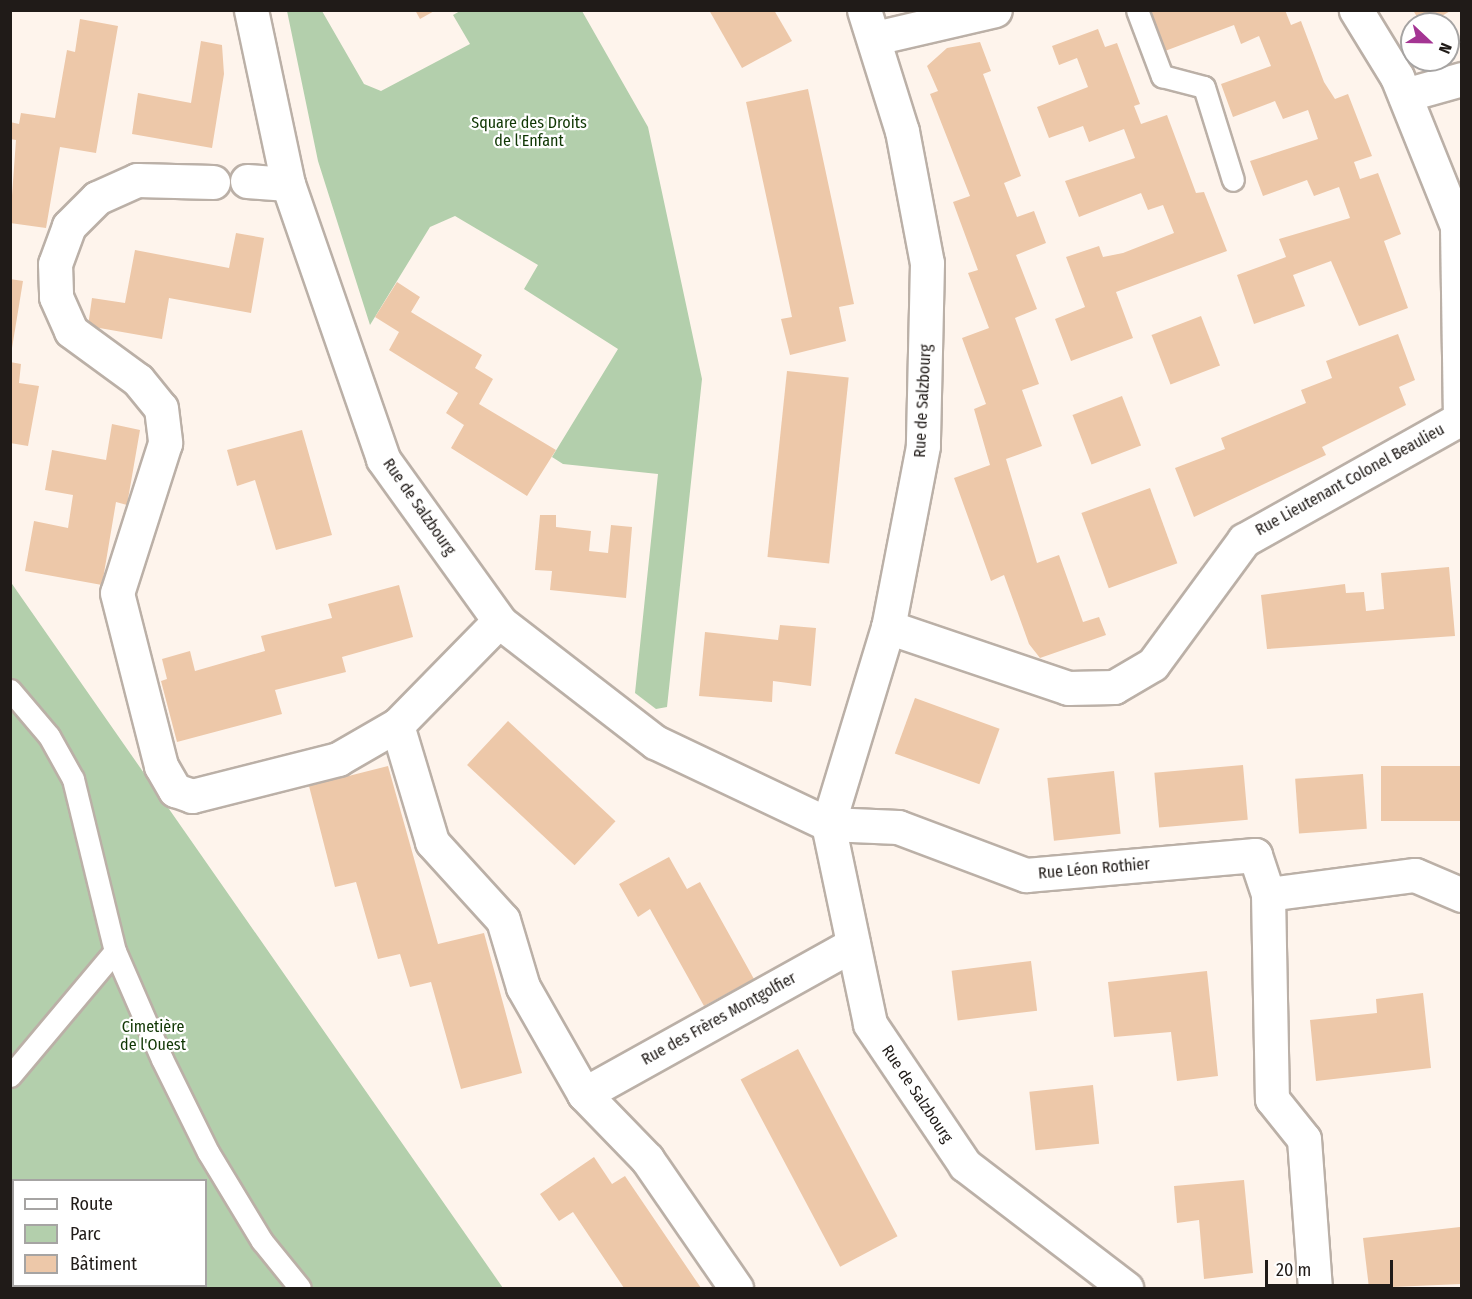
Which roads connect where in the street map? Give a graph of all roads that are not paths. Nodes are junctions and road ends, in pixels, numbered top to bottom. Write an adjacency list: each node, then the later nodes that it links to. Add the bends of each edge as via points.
1 (250, 10): 11 (street, Rue de Salzbourg)
2 (995, 10): 5 (street)
3 (1137, 10): 8 (lane, via 1162,76 1204,87)
4 (1356, 10): 7 (street, Rue Lieutenant Colonel Beaulieu)
5 (869, 24): 14 (street, Rue de Salzbourg, via 902,130 927,263 923,446)
6 (1461, 79): 7 (street)
7 (1405, 95): 12 (street, Rue Lieutenant Colonel Beaulieu, via 1457,226)
8 (1233, 180)
9 (247, 181): 11 (street)
10 (213, 182): 16 (street, via 137,180 97,198 69,226 55,264 56,297 71,331 138,380 160,408 165,443 117,593 161,765 175,790 192,796 338,759)
11 (288, 184): 13 (street, Rue de Salzbourg, via 383,459)
12 (1459, 240): 14 (street, Rue Lieutenant Colonel Beaulieu, via 1460,419 1244,540 1153,664 1114,687 1068,688)
13 (499, 621): 16 (street); 17 (street, Rue de Salzbourg, via 655,742)
14 (888, 627): 17 (street, Rue de Salzbourg)
15 (10, 690): 21 (lane, via 49,736 73,779)
16 (397, 725): 23 (street, via 432,842 503,920 523,987)
17 (828, 824): 18 (street, Rue Léon Rothier, via 898,827 1026,875 1255,855); 20 (street, Rue de Salzbourg)
18 (1268, 894): 19 (street, via 1415,875); 27 (street, Rue Léon Rothier, via 1272,1099 1304,1139)
19 (1461, 896)
20 (853, 945): 23 (street, Rue des Frères Montgolfier); 26 (street, Rue de Salzbourg, via 870,1024 965,1165)
21 (116, 951): 22 (lane); 24 (lane, via 208,1152 262,1241)
22 (10, 1076)
23 (584, 1094): 25 (street, via 646,1159)
24 (300, 1288)
25 (736, 1288)
26 (1126, 1288)
27 (1315, 1288)

